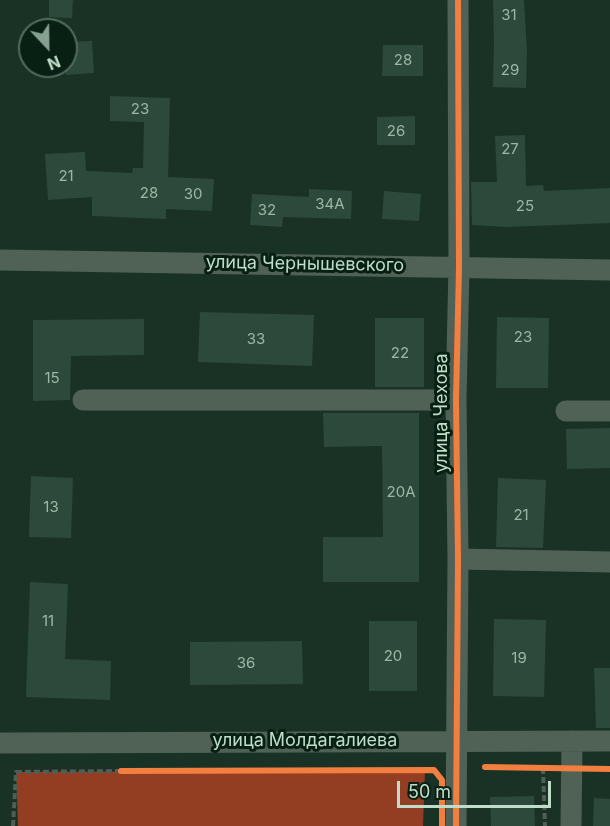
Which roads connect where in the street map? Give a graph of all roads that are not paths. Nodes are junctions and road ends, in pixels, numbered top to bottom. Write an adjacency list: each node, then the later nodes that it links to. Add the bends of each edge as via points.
1 (458, 0): 3 (street, улица Чехова)
2 (0, 260): 3 (street, улица Чернышевского)
3 (459, 267): 4 (street, улица Чернышевского); 6 (street, улица Чехова)
4 (610, 270)
5 (83, 400): 6 (street)
6 (456, 400): 9 (street, улица Чехова)
7 (566, 411): 8 (street)
8 (610, 411)
9 (458, 559): 10 (street); 11 (street, улица Чехова)
10 (610, 562)
11 (457, 741): 12 (street, улица Молдагалиева); 14 (street, улица Молдагалиева); 15 (street, улица Чехова)
12 (572, 741): 13 (street, улица Молдагалиева); 16 (street)
13 (610, 741)
14 (0, 743)
15 (456, 826)
16 (571, 826)

